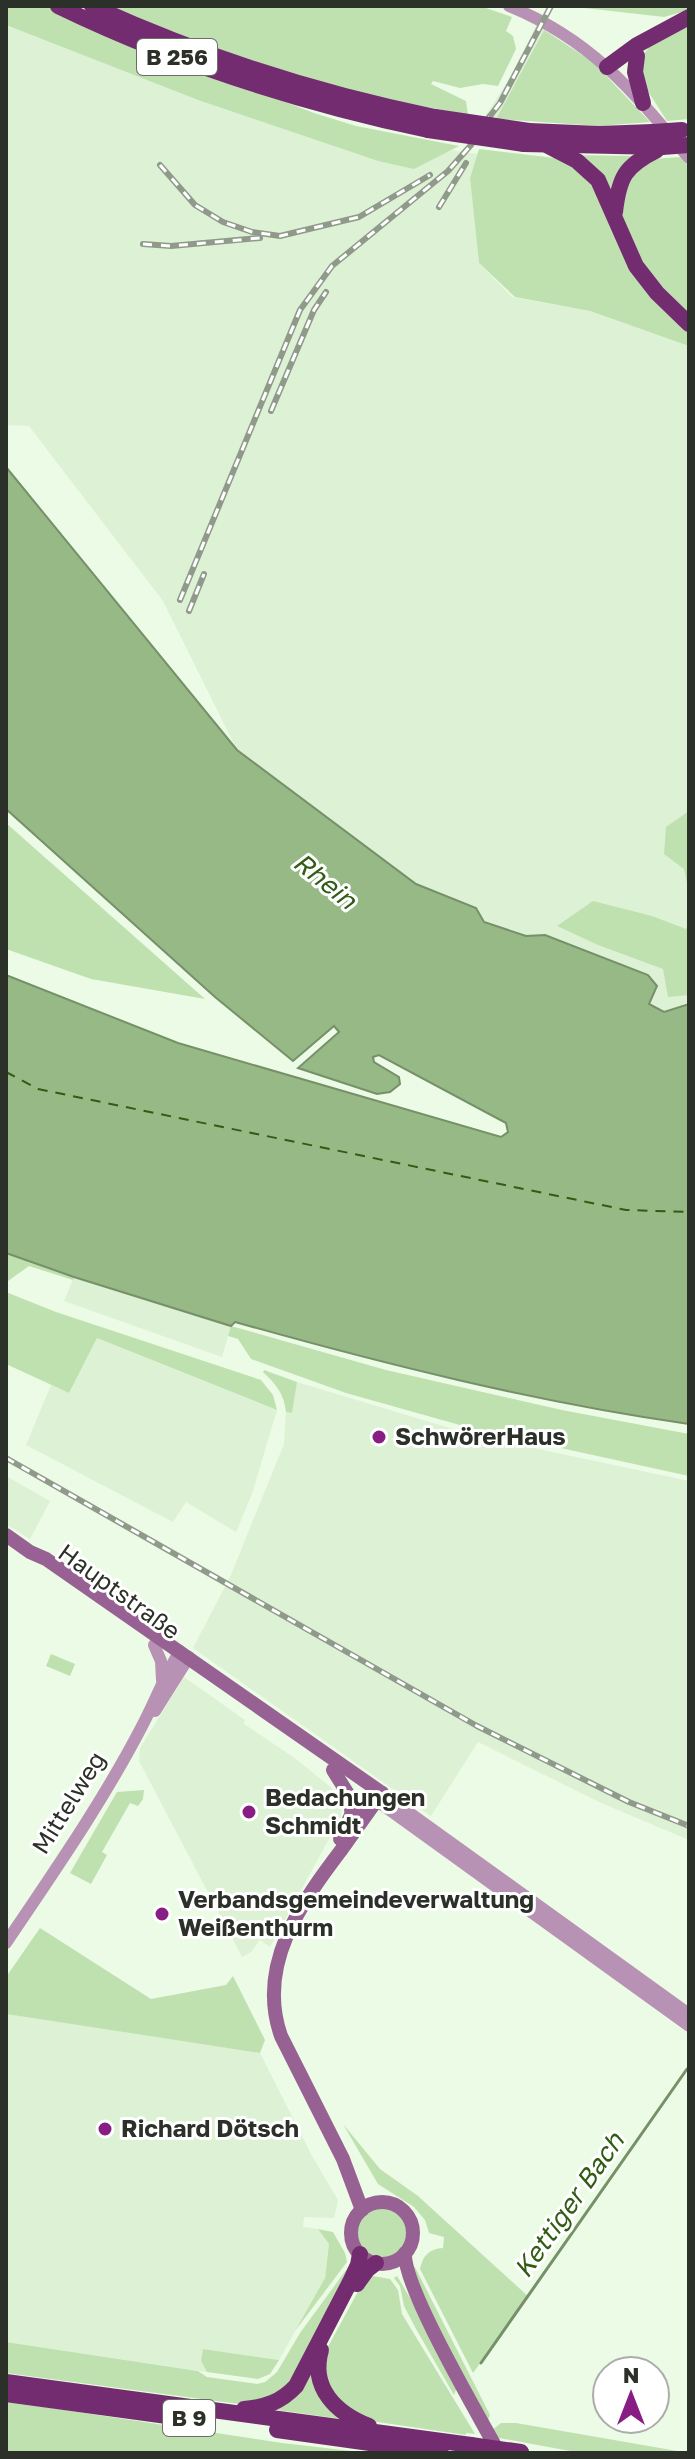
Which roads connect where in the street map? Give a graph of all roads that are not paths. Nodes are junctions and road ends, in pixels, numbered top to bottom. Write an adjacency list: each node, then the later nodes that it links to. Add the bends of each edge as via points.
1 (58, 6): 9 (highway, B 256, via 226,75 358,115)
2 (92, 6): 9 (highway, B 256, via 233,63)
3 (509, 6): 7 (street, via 572,38)
4 (689, 17): 5 (highway)
5 (653, 37): 6 (highway); 7 (highway)
6 (637, 56): 7 (highway, via 620,69); 8 (highway, via 635,72)
7 (607, 67): 8 (street)
8 (643, 103): 14 (street)
9 (431, 124): 11 (highway, B 256, bridge)
10 (687, 135): 12 (highway, B 256, bridge)
11 (527, 137): 12 (highway, B 256, via 599,134); 13 (highway, B 256)
12 (658, 140): 13 (highway, B 256); 15 (highway, via 625,173)
13 (548, 146): 15 (highway, via 592,173)
14 (689, 158)
15 (615, 214): 16 (highway, via 636,266)
16 (689, 324)
17 (6, 1535): 18 (main road, Hauptstraße)
18 (30, 1552): 19 (main road, Hauptstraße); 20 (main road, Hauptstraße)
19 (154, 1645): 20 (main road, Hauptstraße); 21 (street)
20 (182, 1658): 21 (street, Mittelweg); 22 (street, Mittelweg); 23 (main road); 24 (main road)
21 (162, 1680): 22 (street, Mittelweg)
22 (143, 1726): 27 (street, Mittelweg)
23 (333, 1770): 24 (main road); 25 (main road, via 348,1794)
24 (376, 1796): 25 (main road, via 360,1800); 26 (main road); 28 (street); 29 (street)
25 (352, 1814): 26 (main road)
26 (333, 1858): 30 (main road, via 285,1937 273,1994 281,2036)
27 (6, 1943)
28 (689, 2014)
29 (689, 2026)
30 (343, 2159): 31 (main road); 32 (main road)
31 (379, 2203): 32 (main road); 33 (main road, via 397,2206 409,2219 413,2236)
32 (362, 2210): 34 (main road, via 352,2232)
33 (405, 2253): 35 (main road); 36 (main road)
34 (360, 2254): 35 (main road); 39 (highway, via 296,2386 271,2405)
35 (382, 2263): 36 (main road, via 396,2269); 40 (highway, via 365,2272 324,2343 318,2368 324,2392 339,2410)
36 (425, 2313): 43 (main road)
37 (6, 2382): 39 (highway, B 9)
38 (6, 2394): 42 (highway, B 9)
39 (219, 2412): 40 (highway, B 9)
40 (385, 2433): 41 (highway, B 9, bridge)
41 (521, 2452): 44 (highway, B 9)
42 (441, 2453)
43 (499, 2453)
44 (527, 2453)

